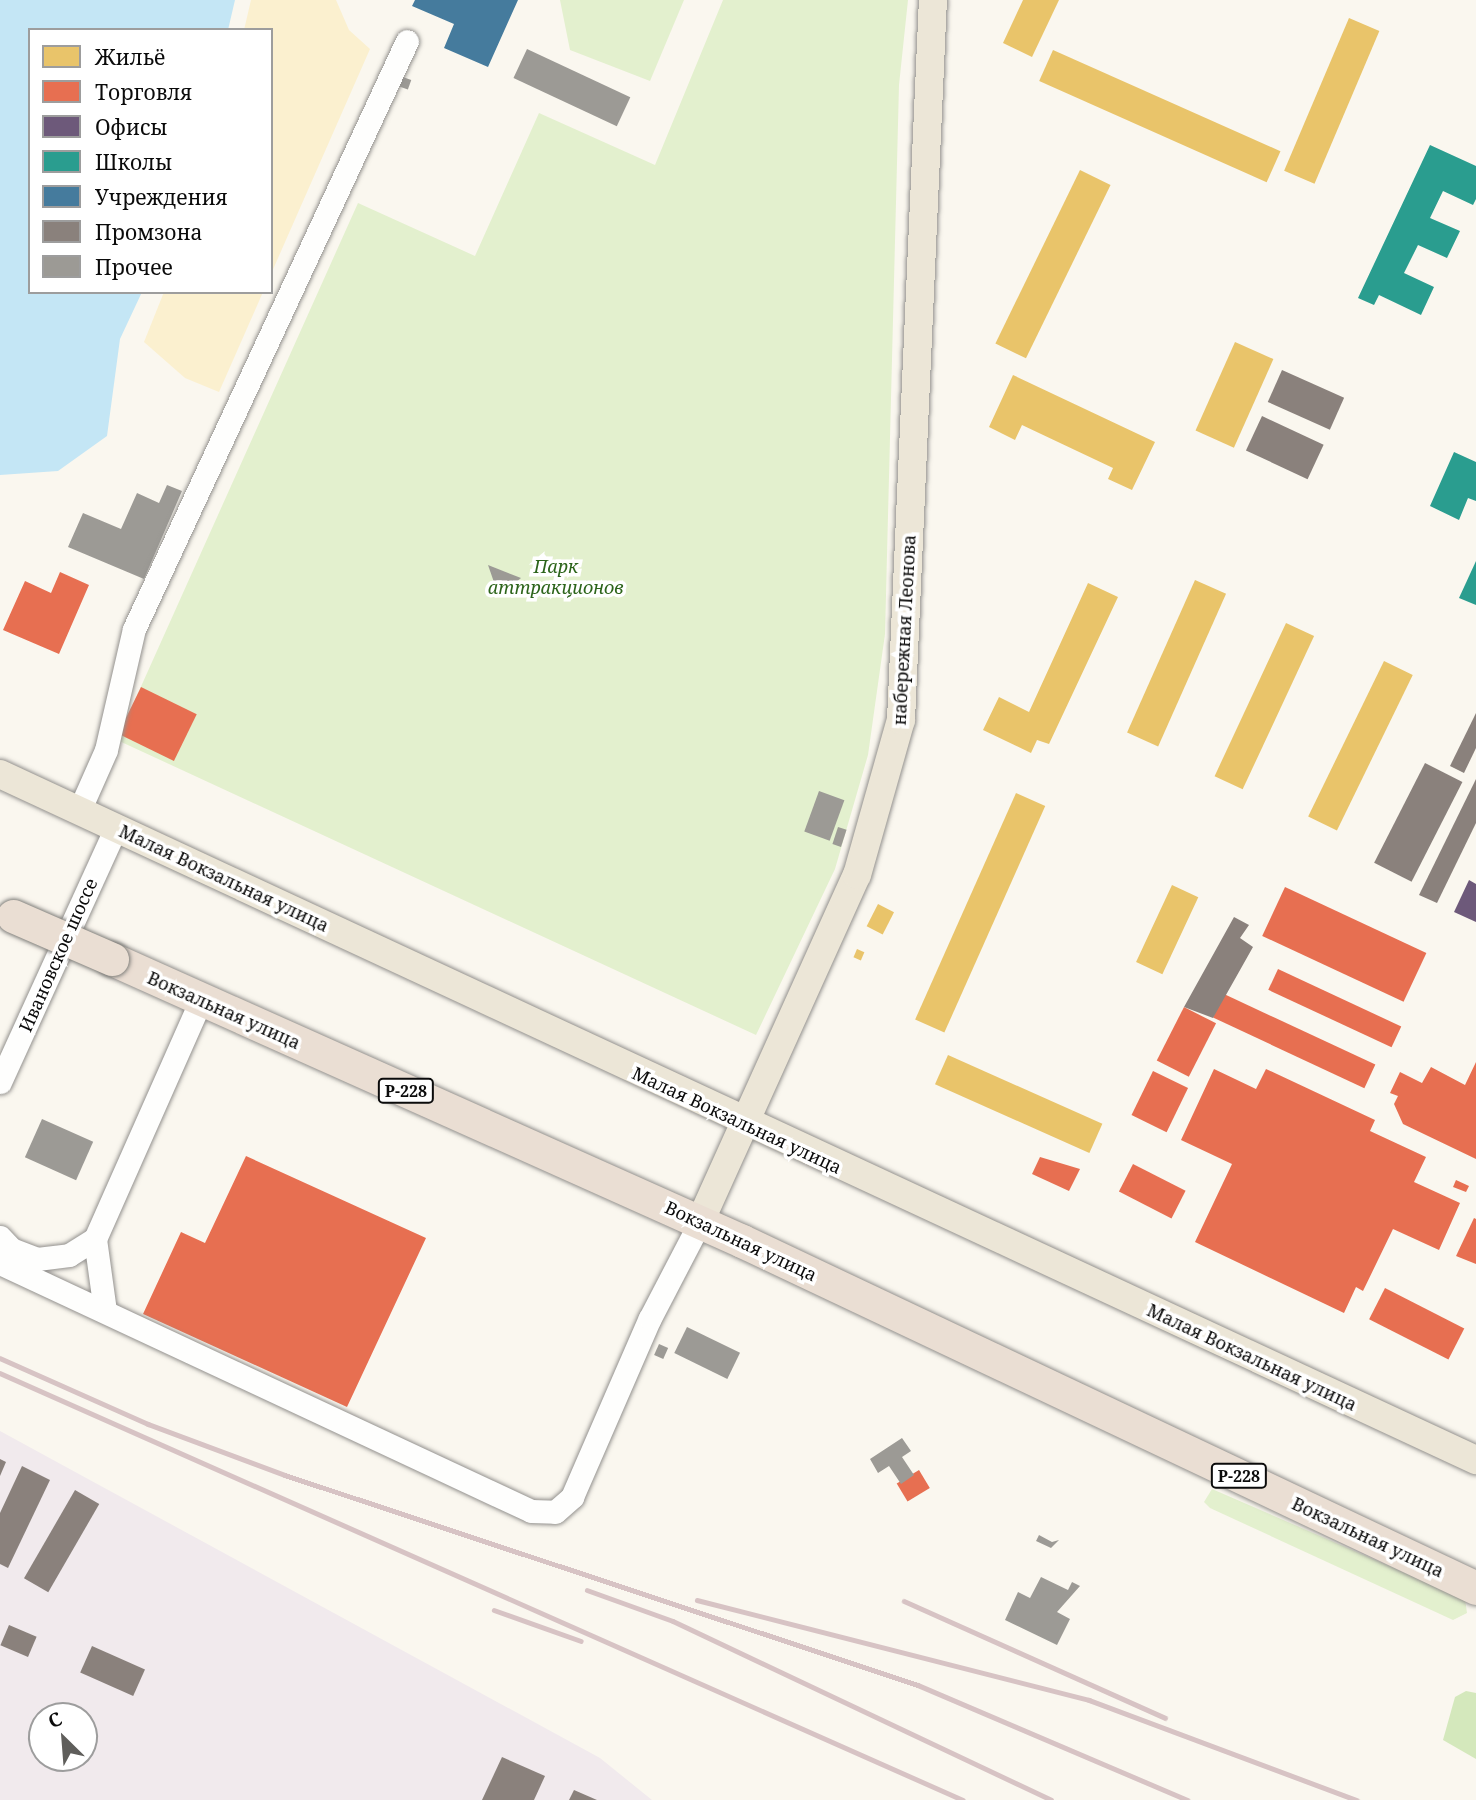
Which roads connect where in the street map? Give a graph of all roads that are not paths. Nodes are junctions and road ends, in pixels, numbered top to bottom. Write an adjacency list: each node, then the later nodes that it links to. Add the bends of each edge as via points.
1 (933, 0): 9 (main road, набережная Леонова, via 901,720 857,875)
2 (407, 41): 4 (street, via 134,629 106,750)
3 (0, 774): 4 (main road, Малая Вокзальная улица)
4 (79, 811): 5 (main road, Малая Вокзальная улица)
5 (116, 827): 8 (street, Ивановское шоссе); 9 (main road, Малая Вокзальная улица)
6 (7, 913): 7 (highway, Вокзальная улица / Р-228, bridge)
7 (201, 1000): 10 (highway, Вокзальная улица / Р-228); 12 (street)
8 (0, 1082)
9 (746, 1126): 10 (main road, набережная Леонова); 15 (main road, Малая Вокзальная улица)
10 (701, 1222): 14 (street, via 650,1318 572,1497 555,1512 531,1511); 16 (highway, Вокзальная улица / Р-228)
11 (0, 1237): 12 (street, via 11,1249 37,1259 69,1255)
12 (95, 1239): 14 (street)
13 (0, 1262): 14 (street)
14 (105, 1311)
15 (1476, 1460)
16 (1476, 1588)

